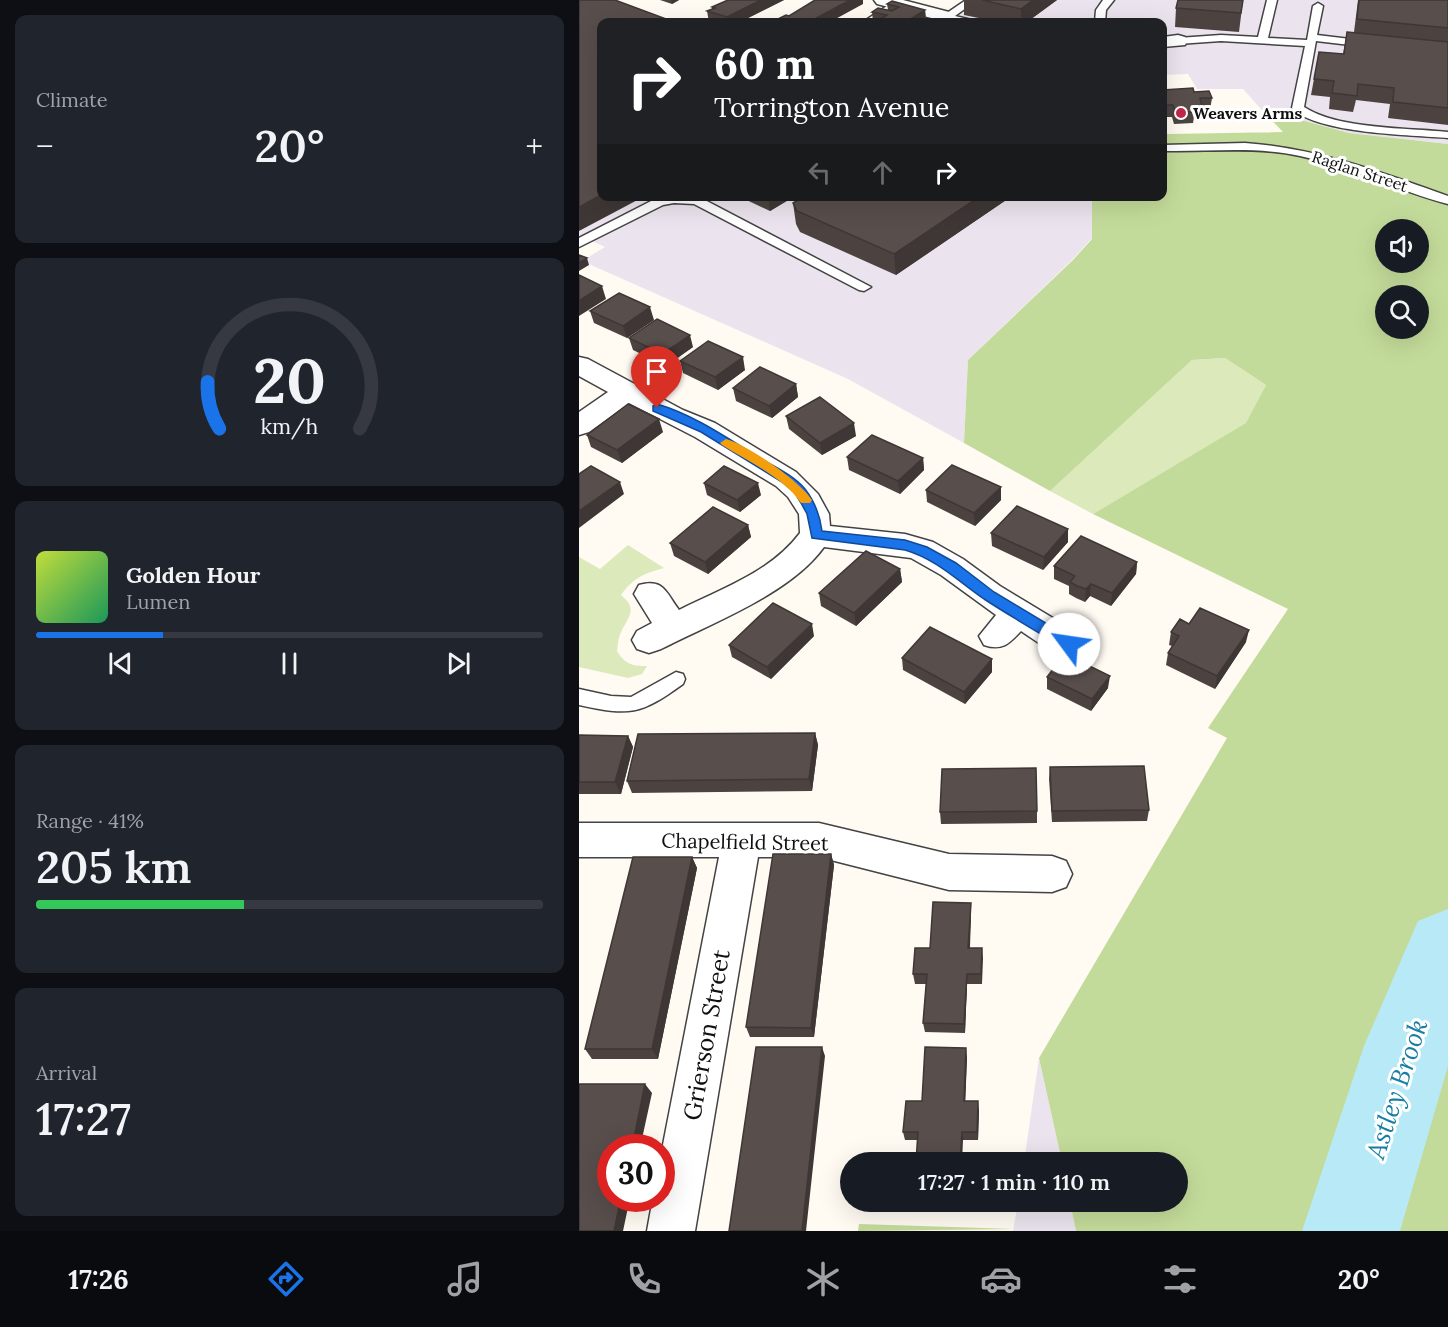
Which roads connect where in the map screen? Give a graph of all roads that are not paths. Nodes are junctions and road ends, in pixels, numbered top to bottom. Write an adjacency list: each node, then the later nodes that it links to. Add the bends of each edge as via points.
1 (972, 0): 8 (lane)
2 (1109, 0): 9 (lane, via 1102,5)
3 (1272, 0): 10 (lane)
4 (890, 1): 6 (lane); 7 (street)
5 (1318, 6): 11 (lane)
6 (872, 18)
7 (937, 18)
8 (946, 18)
9 (1100, 18)
10 (1263, 39): 11 (lane); 12 (lane)
11 (1312, 40): 13 (lane); 14 (lane, via 1298,108 1302,113 1333,123)
12 (1170, 42)
13 (1380, 46)
14 (1448, 135)
15 (1167, 148): 16 (lane, Raglan Street, via 1245,146 1299,152 1339,161)
16 (1448, 200)
17 (664, 201): 19 (lane)
18 (697, 201): 20 (lane)
19 (579, 243)
20 (864, 287)
21 (579, 365): 22 (street)
22 (626, 392): 23 (street); 24 (street, via 705,430 786,479 799,490 814,514)
23 (579, 426)
24 (816, 535): 25 (street, via 803,554 768,580 661,634); 26 (street, via 922,550 989,595 1007,625)
25 (650, 594)
26 (1069, 644)
27 (676, 679): 28 (lane, via 635,706)
28 (579, 697)
29 (742, 840): 30 (street, Chapelfield Street); 31 (street, Chapelfield Street, via 819,840 949,872); 32 (street, Grierson Street)
30 (580, 844)
31 (1052, 874)
32 (671, 1231)

